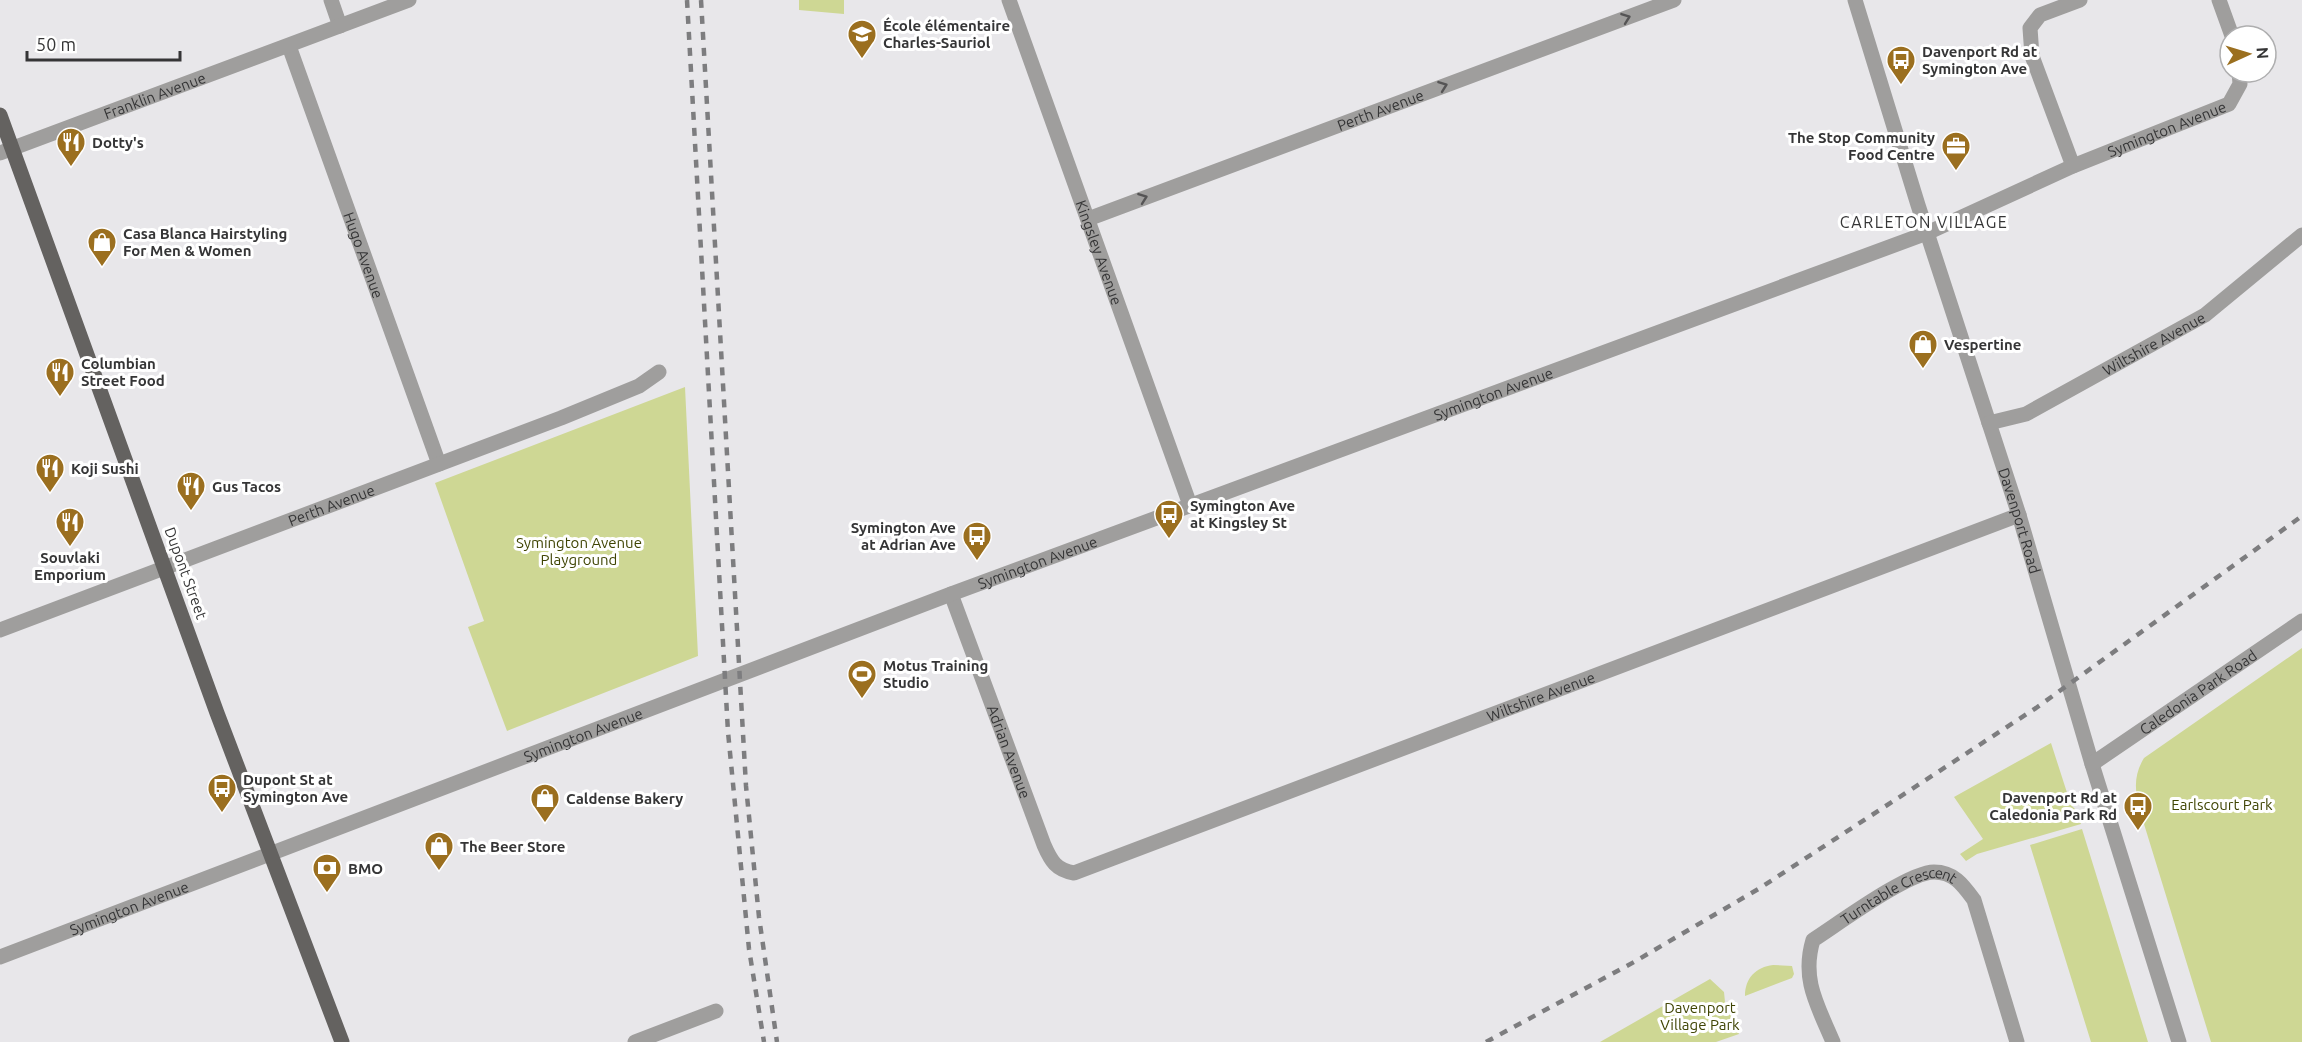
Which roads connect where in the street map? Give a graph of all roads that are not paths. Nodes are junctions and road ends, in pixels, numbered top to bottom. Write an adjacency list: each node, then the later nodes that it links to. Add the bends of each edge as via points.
1 (331, 0): 9 (street)
2 (409, 0): 9 (street, Franklin Avenue)
3 (1009, 0): 15 (street, Kingsley Avenue)
4 (1674, 0): 15 (street, Perth Avenue, one-way to 4)
5 (1855, 0): 16 (street, Davenport Road)
6 (2080, 0): 14 (street, via 2040,15 2030,28 2032,56)
7 (2219, 0): 8 (street)
8 (2228, 24)
9 (340, 26): 10 (street, Franklin Avenue)
10 (289, 46): 13 (street, Franklin Avenue); 20 (street, Hugo Avenue)
11 (2240, 84): 14 (street, Symington Avenue, via 2229,104)
12 (0, 115): 13 (main road, Dupont Street)
13 (6, 150): 23 (main road, Dupont Street)
14 (2073, 166): 16 (street, Symington Avenue)
15 (1088, 219): 21 (street, Kingsley Avenue)
16 (1927, 233): 19 (street, Davenport Road); 21 (street, Symington Avenue)
17 (2302, 235): 19 (street, Wiltshire Avenue, via 2205,315 2026,414)
18 (659, 372): 20 (street, Perth Avenue, via 639,386)
19 (1989, 423): 22 (street, Davenport Road)
20 (439, 464): 23 (street, Perth Avenue)
21 (1190, 505): 24 (street, Symington Avenue)
22 (2019, 515): 27 (street, Davenport Road); 29 (street, Wiltshire Avenue, via 1086,870)
23 (165, 569): 26 (street, Perth Avenue); 28 (main road, Dupont Street)
24 (951, 594): 28 (street, Symington Avenue); 29 (street, Adrian Avenue, via 1044,845 1052,862)
25 (2302, 621): 27 (street, Caledonia Park Road)
26 (0, 630)
27 (2092, 764): 36 (street, Davenport Road)
28 (271, 854): 30 (street, Symington Avenue); 32 (main road, Dupont Street)
29 (1062, 871)
30 (0, 957)
31 (716, 1011): 33 (street)
32 (342, 1042)
33 (635, 1042)
34 (1833, 1042): 35 (street, Turntable Crescent, via 1808,982 1808,958 1814,940 1913,877 1933,872 1959,880 1974,900)
35 (2017, 1042)
36 (2179, 1042)

